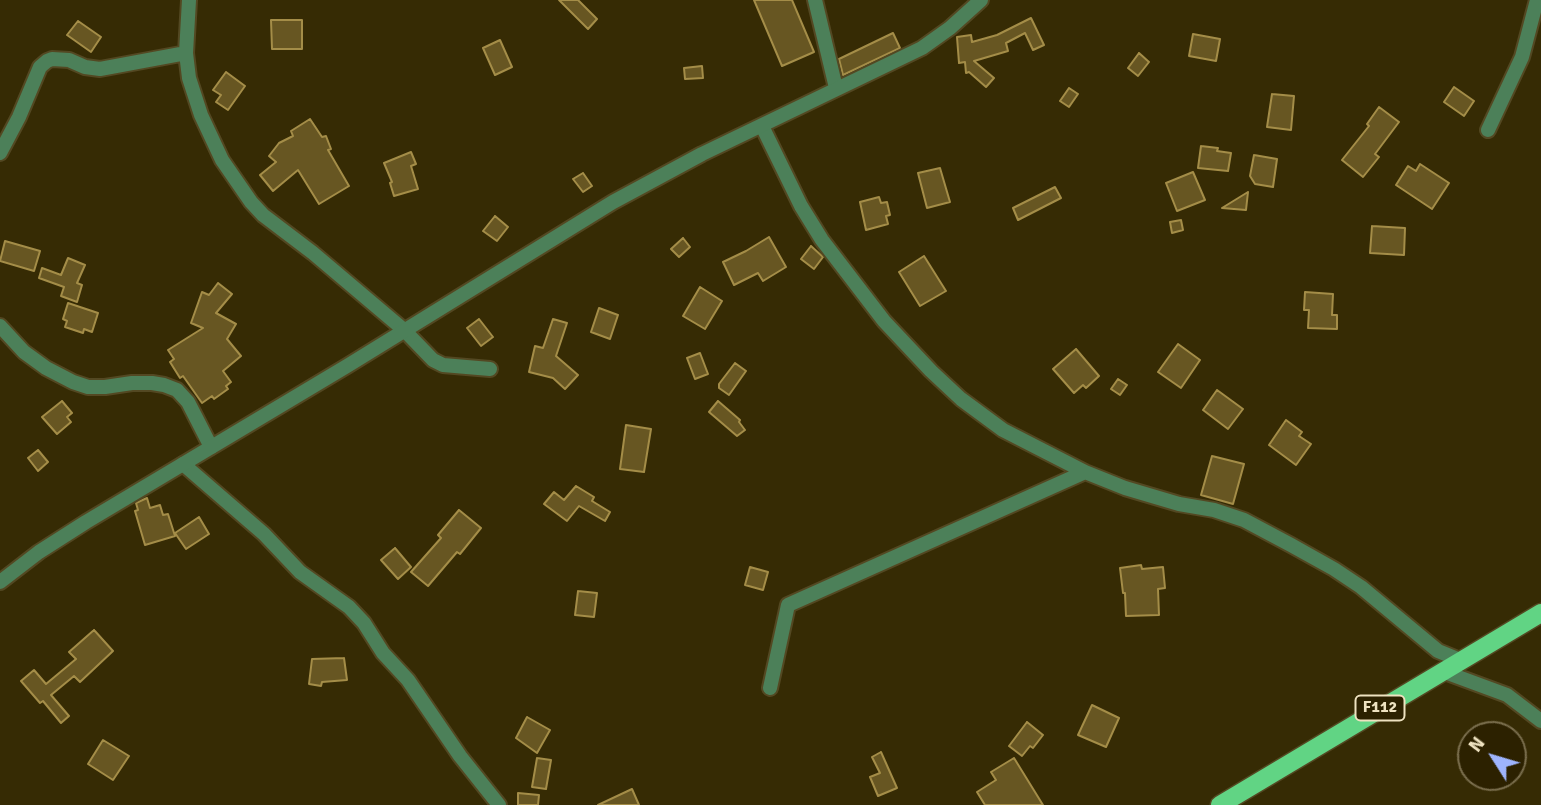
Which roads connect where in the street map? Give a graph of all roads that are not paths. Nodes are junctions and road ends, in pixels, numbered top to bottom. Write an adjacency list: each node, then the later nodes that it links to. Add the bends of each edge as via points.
1 (189, 0): 5 (street)
2 (815, 0): 6 (street)
3 (981, 0): 6 (street, via 922,48)
4 (1537, 0): 8 (street, via 1522,57)
5 (186, 53): 9 (street, via 100,69 69,60 47,61 40,67); 11 (street, via 201,115 222,160 251,202)
6 (836, 88): 7 (street)
7 (762, 126): 11 (street, via 613,202); 15 (street, via 822,240 884,321 961,399 1003,430)
8 (1488, 130)
9 (0, 153)
10 (0, 326): 13 (street, via 24,352 73,382 88,387 152,383 177,390)
11 (404, 330): 12 (street, via 443,365); 13 (street)
12 (490, 369)
13 (211, 447): 14 (street)
14 (183, 464): 16 (street, via 39,552); 22 (street, via 264,534 300,572 364,623)
15 (1085, 472): 18 (street, via 1125,488 1244,520 1334,569 1438,651); 20 (street, via 788,605)
16 (0, 583)
17 (1541, 613): 18 (main road, F112)
18 (1460, 660): 19 (main road, F112)
19 (1442, 671): 21 (street, via 1507,695); 23 (main road, F112)
20 (769, 688)
21 (1541, 720)
22 (499, 805)
23 (1220, 805)

